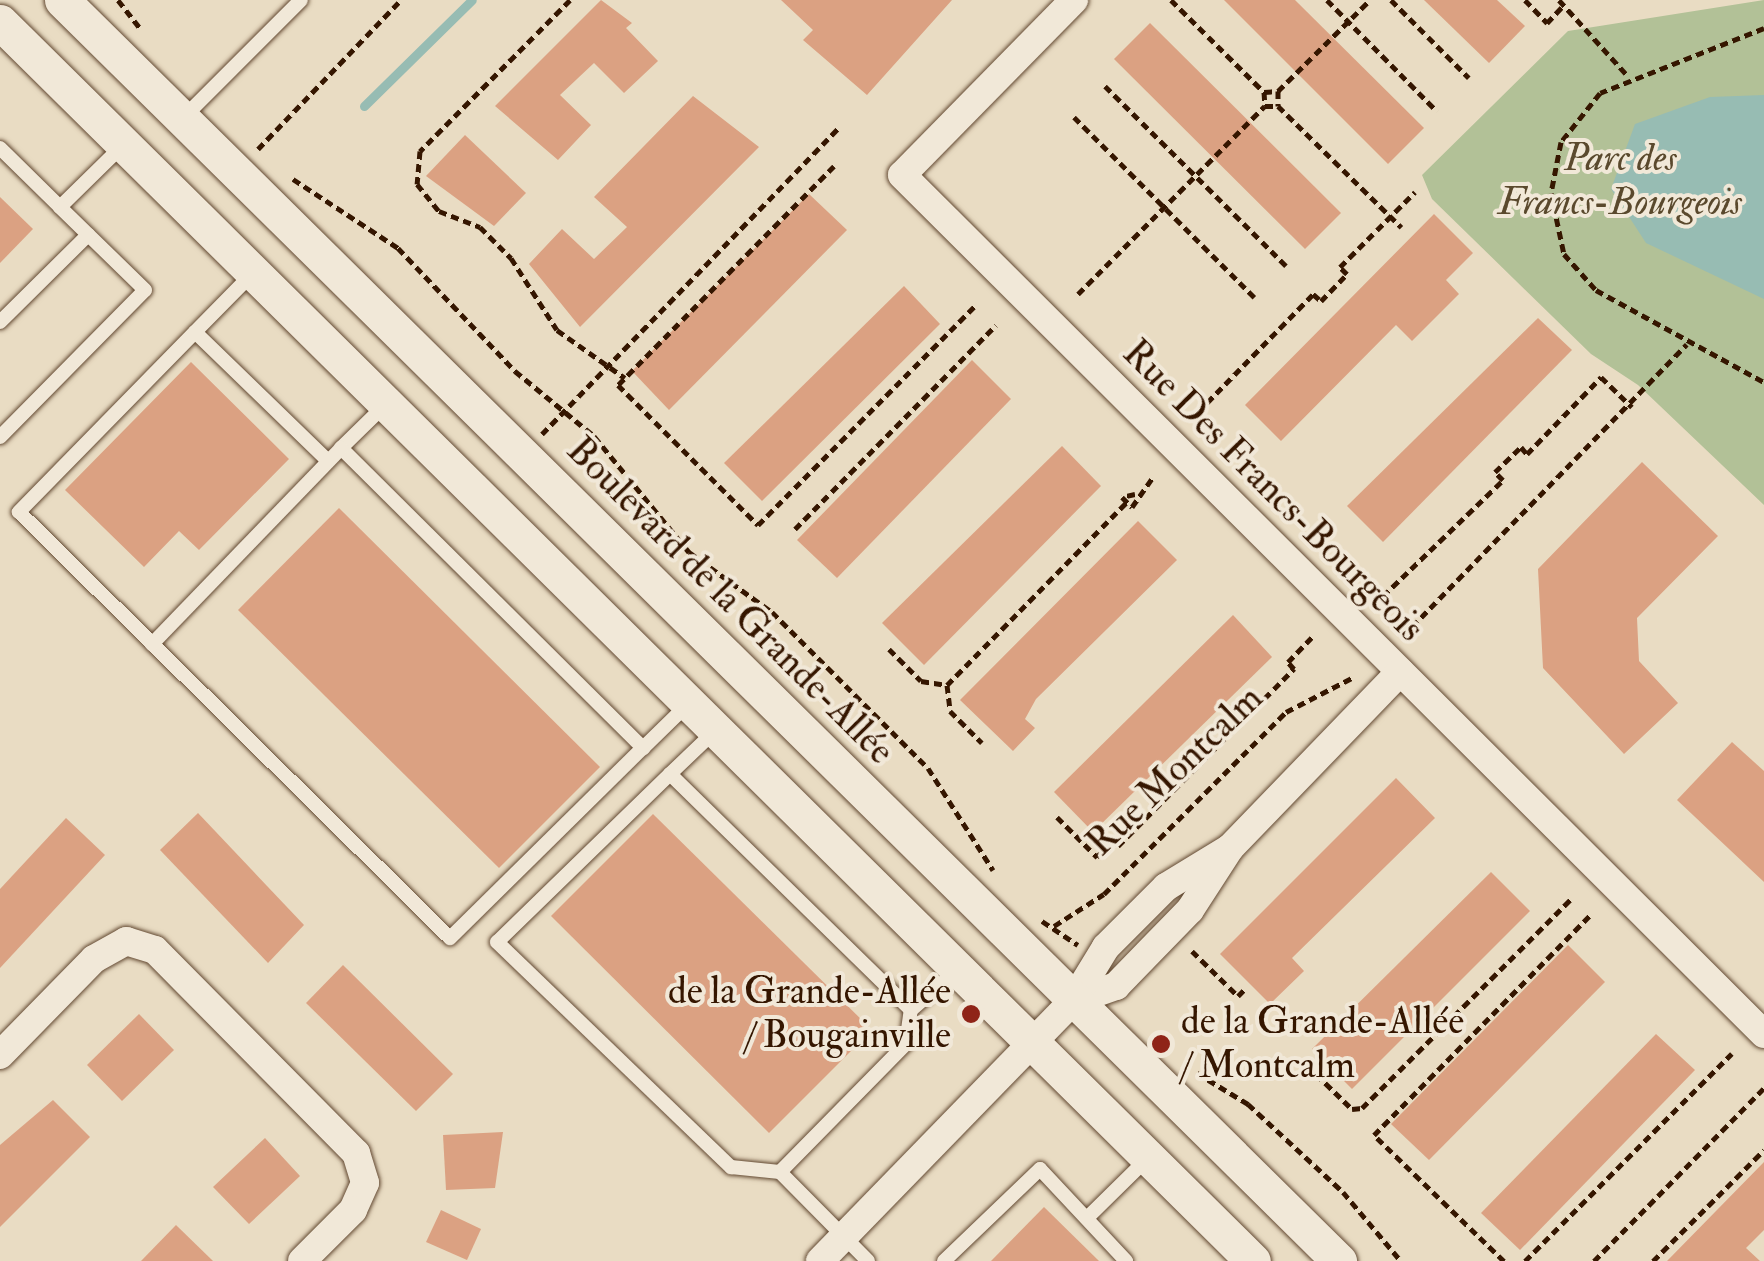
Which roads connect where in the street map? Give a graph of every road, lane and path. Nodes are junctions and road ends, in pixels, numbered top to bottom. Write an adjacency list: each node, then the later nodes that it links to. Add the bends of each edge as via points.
1 (62, 0): 24 (street, Boulevard de la Grande-Allée)
2 (301, 0): 24 (lane)
3 (401, 0): 29 (path)
4 (570, 0): 49 (path, via 420,151 416,168 429,202 480,228 535,287 557,330)
5 (1074, 0): 67 (street, Rue Des Francs-Bourgeois, via 902,175)
6 (1171, 0): 19 (path)
7 (1327, 0): 13 (path)
8 (1370, 0): 13 (path)
9 (1391, 0): 16 (path)
10 (1524, 0): 11 (path, via 1547,23)
11 (1562, 3): 15 (path)
12 (0, 22): 26 (street)
13 (1349, 22): 18 (path); 22 (path)
14 (1764, 28): 15 (path)
15 (1628, 76): 48 (path, via 1567,130 1553,166 1551,222 1584,279)
16 (1469, 78)
17 (1104, 86): 33 (path)
18 (1278, 91): 19 (path); 21 (path)
19 (1264, 92): 20 (path)
20 (1265, 106): 21 (path); 33 (path)
21 (1278, 106): 37 (path)
22 (1436, 110)
23 (1074, 117): 36 (path)
24 (182, 119): 58 (street, Boulevard de la Grande-Allée)
25 (839, 128): 49 (path)
26 (124, 144): 35 (lane); 41 (street)
27 (243, 145): 29 (path)
28 (0, 148): 35 (lane)
29 (254, 153): 30 (path)
30 (269, 161)
31 (834, 166): 50 (path)
32 (280, 169): 54 (path, Boulevard de la Grande-Allée, via 409,257)
33 (1196, 174): 36 (path); 40 (path)
34 (1415, 192): 37 (path)
35 (60, 207): 39 (lane)
36 (1164, 208): 42 (path); 43 (path)
37 (1390, 216): 38 (path); 55 (path, via 1340,267 1347,274 1320,301 1312,294)
38 (1401, 228)
39 (88, 235): 45 (lane); 56 (lane, via 146,290)
40 (1286, 266)
41 (254, 273): 47 (lane); 52 (street)
42 (1078, 294)
43 (1254, 297)
44 (976, 305): 50 (path, via 758,526 618,385)
45 (0, 322)
46 (996, 325): 61 (path)
47 (195, 332): 59 (lane); 65 (lane, via 19,512)
48 (1686, 344): 51 (path); 53 (path)
49 (608, 364): 50 (path); 54 (path)
50 (625, 378)
51 (1764, 382)
52 (386, 404): 57 (lane); 70 (street)
53 (1632, 408): 62 (path, via 1601,377 1527,454 1521,447 1495,472 1503,480); 63 (path)
54 (563, 410): 58 (path); 76 (path, Boulevard de la Grande-Allée, via 617,460 688,552 772,612 914,753)
55 (1198, 412)
56 (0, 437)
57 (341, 448): 59 (lane); 73 (lane)
58 (524, 455): 85 (street, Boulevard de la Grande-Allée)
59 (328, 461): 65 (lane)
60 (1152, 478): 69 (path, via 1132,507 1127,502)
61 (795, 529)
62 (1384, 596)
63 (1413, 625)
64 (1312, 637): 75 (path, via 1288,662 1294,669 1118,846 1112,839 1097,857)
65 (152, 644): 73 (lane, via 450,938)
66 (888, 649): 69 (path, via 921,681)
67 (1400, 672): 85 (street, via 1230,848 1190,910 1116,986); 87 (street, Rue Des Francs-Bourgeois)
68 (1353, 677): 80 (path, Rue Montcalm, via 1286,712 1104,894)
69 (947, 685): 72 (path, via 950,712)
70 (688, 703): 71 (street); 73 (lane)
71 (716, 730): 74 (lane); 83 (street)
72 (982, 743)
73 (643, 748)
74 (670, 774): 86 (lane); 96 (lane, via 496,942 731,1167)
75 (1057, 817)
76 (996, 876)
77 (1573, 896): 92 (path, via 1362,1108 1352,1110)
78 (1028, 912): 80 (path)
79 (1592, 914): 107 (path, via 1374,1135)
80 (1054, 926): 81 (path)
81 (1081, 948)
82 (1192, 951): 84 (path, via 1238,996)
83 (958, 970): 86 (lane); 88 (street)
84 (1244, 990)
85 (1073, 1000): 88 (street); 105 (street, Boulevard de la Grande-Allée)
86 (911, 1010): 96 (lane, via 906,1044)
87 (1764, 1034)
88 (1032, 1042): 95 (street); 98 (street)
89 (1732, 1053): 108 (path)
90 (0, 1055): 99 (street, via 94,959 126,941 155,950 356,1153 364,1183 353,1210)
91 (1189, 1068): 106 (path, via 1258,1114)
92 (1316, 1074)
93 (1764, 1088): 109 (path)
94 (1764, 1150): 110 (path)
95 (1148, 1158): 97 (lane); 104 (street)
96 (780, 1172): 98 (lane)
97 (1089, 1216): 102 (lane, via 1040,1169); 103 (lane)
98 (844, 1236): 100 (street); 101 (lane)
99 (302, 1261)
100 (820, 1261)
101 (868, 1261)
102 (944, 1261)
103 (1126, 1261)
104 (1253, 1261)
105 (1339, 1261)
106 (1401, 1261)
107 (1504, 1261)
108 (1525, 1261)
109 (1594, 1261)
110 (1653, 1261)

